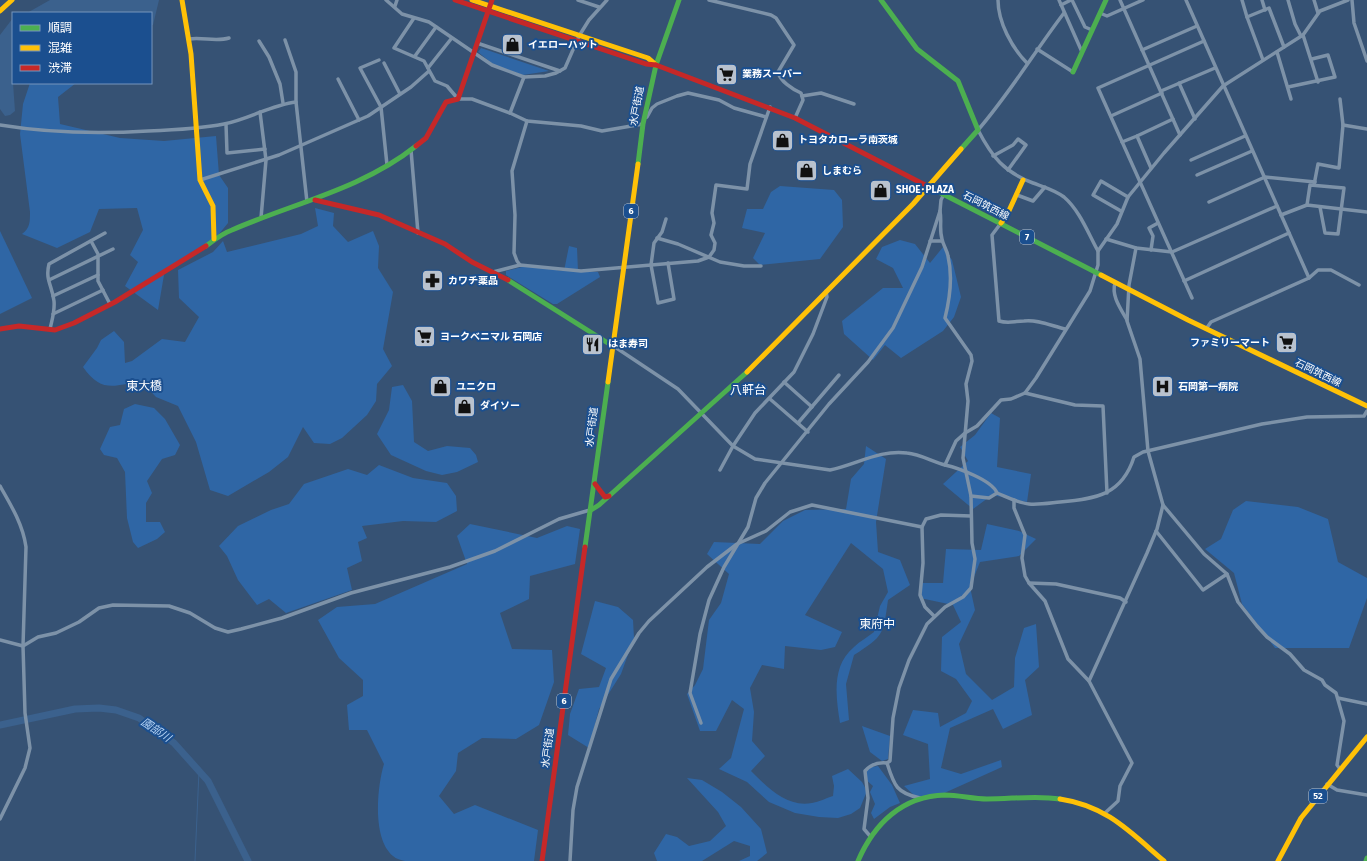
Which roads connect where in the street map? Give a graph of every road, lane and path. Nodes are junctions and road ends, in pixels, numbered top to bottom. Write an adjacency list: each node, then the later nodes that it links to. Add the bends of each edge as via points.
1 (12, 0): 32 (main road)
2 (182, 0): 44 (main road)
3 (386, 0): 27 (street)
4 (397, 0): 27 (street)
5 (455, 0): 29 (main road)
6 (472, 0): 29 (main road)
7 (492, 0): 29 (main road)
8 (578, 0): 28 (street)
9 (607, 0): 28 (street)
10 (679, 0): 63 (main road, 水戸街道 / 6)
11 (709, 0): 77 (street, via 776,18 794,45 778,72 779,76)
12 (881, 0): 101 (main road, via 917,49 958,81)
13 (998, 0): 62 (street, via 999,14 1015,50)
14 (1059, 0): 26 (street)
15 (1072, 0): 26 (street); 40 (street, via 1085,27)
16 (1106, 0): 34 (main road)
17 (1120, 0): 30 (street)
18 (1143, 0): 30 (street)
19 (1186, 0): 38 (street)
20 (1242, 0): 36 (street)
21 (1262, 0): 31 (street)
22 (1288, 0): 41 (street, via 1295,24)
23 (1314, 0): 35 (street)
24 (1348, 0): 35 (street)
25 (1352, 0): 60 (street, via 1354,23)
26 (1061, 5): 33 (street)
27 (395, 6): 37 (street, via 406,17)
28 (599, 7): 43 (street)
29 (489, 9): 43 (main road, 石岡筑西線); 49 (main road)
30 (1124, 9): 34 (street, via 1107,16); 52 (street)
31 (1265, 10): 36 (street); 50 (street, via 1269,8)
32 (0, 11)
33 (1064, 13): 51 (street); 54 (street)
34 (1100, 13): 40 (main road)
35 (1318, 13): 41 (street)
36 (1247, 17): 59 (street)
37 (414, 18): 39 (street); 56 (street, via 394,48)
38 (1197, 26): 48 (street); 52 (street)
39 (436, 27): 45 (street); 56 (street)
40 (1092, 30): 54 (main road)
41 (1302, 36): 50 (street); 57 (street)
42 (230, 38): 44 (street)
43 (578, 38): 63 (main road, 石岡筑西線, via 646,64); 67 (street, via 565,68)
44 (189, 39): 100 (main road)
45 (451, 39): 53 (street); 66 (street)
46 (285, 40): 81 (street, via 296,72)
47 (259, 41): 82 (street, via 280,84)
48 (1204, 41): 64 (street); 65 (street)
49 (477, 43): 53 (main road); 67 (street)
50 (1284, 47): 55 (street)
51 (1037, 49): 62 (street); 68 (street)
52 (1142, 50): 64 (street)
53 (474, 52): 69 (street, via 492,65); 78 (main road)
54 (1082, 52): 68 (main road)
55 (1277, 52): 59 (street); 74 (street)
56 (415, 56): 66 (street, via 424,61)
57 (1312, 59): 71 (street); 71 (street, via 1328,55 1335,78)
58 (379, 60): 84 (street, via 360,68)
59 (1264, 60): 73 (street)
60 (1367, 61)
61 (384, 63): 76 (street)
62 (1027, 63): 101 (street, via 1000,104)
63 (656, 64): 85 (main road, 石岡筑西線 / 7); 90 (main road, 水戸街道 / 6)
64 (1149, 65): 75 (street); 88 (street, via 1098,88)
65 (1215, 68): 72 (street); 73 (street)
66 (429, 70): 76 (street); 78 (street, via 435,81 447,86)
67 (560, 71): 69 (street, via 545,76)
68 (1072, 72)
69 (524, 77): 87 (street)
70 (338, 79): 94 (street)
71 (1318, 82): 74 (street)
72 (1180, 83): 75 (street); 92 (street)
73 (1223, 86): 92 (street); 105 (street)
74 (1288, 87): 79 (street)
75 (1161, 92): 88 (street); 93 (street)
76 (400, 94): 84 (street)
77 (802, 96): 83 (street, via 821,93); 91 (street, via 804,100)
78 (458, 99): 87 (street, via 472,99); 109 (main road, via 446,102 426,138)
79 (1291, 99)
80 (1340, 99): 99 (street)
81 (296, 102): 82 (street); 107 (street)
82 (283, 103): 86 (street)
83 (854, 104)
84 (381, 107): 94 (street); 114 (street)
85 (770, 107): 89 (street); 91 (main road, 石岡筑西線 / 7)
86 (260, 112): 96 (street); 108 (street)
87 (510, 113): 95 (street)
88 (1111, 116): 106 (street)
89 (766, 117): 90 (street, via 734,108 719,100 688,93 664,100 652,108 648,118); 158 (street, via 750,164 747,189 716,185 711,235 715,243)
90 (644, 118): 97 (main road, 水戸街道 / 6)
91 (795, 118): 123 (main road, 石岡筑西線 / 7)
92 (1195, 118): 103 (street)
93 (1173, 119): 103 (street); 104 (street)
94 (359, 120): 107 (street)
95 (527, 121): 97 (street, via 581,126 602,131); 160 (street, via 512,171 514,253)
96 (226, 124): 100 (street); 108 (street, via 227,153)
97 (643, 124): 163 (main road, 水戸街道 / 6)
98 (0, 125): 100 (street, via 23,129 113,133)
99 (1344, 125): 102 (street); 122 (street, via 1339,168 1318,164)
100 (197, 129): 119 (main road)
101 (978, 130): 111 (street); 123 (main road)
102 (1367, 130)
103 (1180, 135): 115 (street)
104 (1137, 136): 106 (street); 115 (street)
105 (1245, 136): 110 (street); 113 (street)
106 (1122, 142): 121 (street)
107 (302, 145): 112 (street); 129 (street)
108 (265, 148): 112 (street)
109 (410, 150): 114 (main road); 144 (street)
110 (1252, 151): 117 (street); 118 (street)
111 (993, 156): 116 (street); 116 (street, via 1013,145 1018,139 1026,145)
112 (266, 160): 119 (street); 139 (street)
113 (1191, 160)
114 (387, 165): 128 (main road, via 369,176)
115 (1151, 168): 121 (street)
116 (1008, 170): 120 (street)
117 (1197, 175)
118 (1265, 177): 122 (street); 130 (street); 132 (street)
119 (200, 180): 147 (main road, via 213,206)
120 (1024, 180): 124 (street); 141 (main road)
121 (1140, 182): 127 (street); 142 (street)
122 (1315, 184): 131 (street, via 1310,185); 134 (street, via 1344,188)
123 (928, 186): 125 (main road, 石岡筑西線 / 7); 173 (main road)
124 (1045, 188): 126 (street, via 1033,201); 155 (street, via 1056,191 1072,206)
125 (944, 194): 135 (street); 141 (main road, 石岡筑西線 / 7)
126 (1017, 195)
127 (1128, 196): 136 (street); 136 (street, via 1101,181 1093,195)
128 (314, 200): 129 (main road); 144 (main road, via 379,214)
129 (307, 202): 139 (main road)
130 (1210, 202)
131 (1307, 205): 133 (street); 138 (street)
132 (1277, 206): 138 (street); 156 (street)
133 (1320, 207): 134 (street); 134 (street, via 1325,232 1338,234)
134 (1343, 209): 137 (street)
135 (940, 211): 150 (street); 151 (street)
136 (1121, 211): 148 (street, via 1117,224)
137 (1367, 212)
138 (1281, 215): 145 (street)
139 (261, 218): 147 (main road)
140 (666, 219): 146 (street)
141 (1001, 223): 165 (main road, 石岡筑西線 / 7); 182 (street, via 992,235 999,321 1014,323 1025,320)
142 (1158, 223): 154 (street, via 1149,228 1153,236); 156 (street)
143 (105, 233): 149 (street)
144 (418, 233): 164 (main road, via 445,244 472,262)
145 (1289, 233): 167 (street); 169 (street)
146 (657, 238): 158 (street); 161 (street, via 654,242)
147 (214, 239): 177 (main road)
148 (1106, 239): 152 (street); 155 (street)
149 (91, 241): 157 (street); 168 (street, via 49,264 46,275)
150 (930, 241): 151 (street); 194 (street, via 922,267 893,328 868,362 829,404)
151 (942, 241): 195 (street, via 948,256 951,279 944,318 971,355 972,361 966,384 968,401)
152 (1136, 248): 154 (street); 174 (street)
153 (113, 249): 157 (street)
154 (1151, 250): 156 (street)
155 (1098, 251): 165 (street)
156 (1172, 252): 169 (street)
157 (98, 256): 166 (street); 168 (street)
158 (709, 258): 159 (street); 162 (street, via 744,266)
159 (668, 263): 161 (street); 161 (street, via 674,299 658,303)
160 (520, 265): 163 (street, via 563,270); 164 (street)
161 (651, 265): 163 (street)
162 (761, 266)
163 (622, 268): 184 (main road, 水戸街道 / 6)
164 (494, 272): 184 (main road, via 519,285)
165 (1095, 273): 170 (main road, 石岡筑西線 / 7); 182 (street, via 1086,300)
166 (98, 274): 172 (street, via 98,281); 175 (street)
167 (1308, 278): 171 (street, via 1318,270 1331,270); 183 (street, via 1211,322)
168 (49, 280): 175 (street)
169 (1184, 281): 176 (street)
170 (1115, 283): 174 (main road, 石岡筑西線 / 7); 179 (street, via 1113,290)
171 (1359, 285)
172 (103, 290): 177 (street); 178 (street)
173 (826, 290): 186 (street, via 827,298 813,334 794,372); 192 (main road, via 735,384)
174 (1130, 290): 179 (street); 183 (main road, 石岡筑西線 / 7)
175 (53, 296): 178 (street)
176 (1192, 298)
177 (110, 304): 181 (main road, via 74,324)
178 (53, 314): 181 (street)
179 (1127, 321): 197 (street, via 1140,360)
180 (0, 329): 181 (main road, via 19,326)
181 (50, 329)
182 (1065, 329): 187 (street)
183 (1206, 329): 189 (main road, 石岡筑西線 / 7)
184 (611, 345): 192 (street, via 678,390); 202 (main road, 水戸街道 / 6)
185 (839, 375): 190 (street)
186 (784, 382): 188 (street); 190 (street)
187 (1025, 393): 195 (street, via 1001,400 977,426); 205 (street, via 1075,404 1102,406)
188 (770, 399): 193 (street); 196 (street, via 755,413)
189 (1367, 406)
190 (812, 407): 193 (street)
191 (1367, 411): 197 (street, via 1364,416 1307,417 1262,424)
192 (702, 414): 196 (street); 206 (main road)
193 (798, 423): 194 (street)
194 (808, 432): 198 (street)
195 (965, 432): 199 (street, via 956,441); 201 (street)
196 (733, 446): 198 (street, via 755,459); 200 (street)
197 (1148, 451): 205 (street, via 1134,457 1125,477); 209 (street)
198 (782, 463): 199 (street, via 830,470 856,461 908,453); 214 (street, via 756,498 751,520)
199 (945, 465): 201 (street)
200 (720, 470)
201 (965, 470): 204 (street, via 990,484); 207 (street)
202 (595, 484): 206 (main road, via 601,494); 210 (main road, 水戸街道 / 6)
203 (0, 486): 220 (street, via 14,511 25,542)
204 (997, 493): 207 (street, via 989,498); 208 (street)
205 (1107, 493): 208 (street, via 1092,499 1030,504)
206 (609, 496): 210 (main road)
207 (971, 496): 211 (street)
208 (1014, 500): 216 (street, via 1014,508 1025,536 1022,558)
209 (1163, 505): 213 (street); 215 (street, via 1204,554)
210 (591, 510): 220 (street, via 559,519 495,551 456,565 351,593 282,618 241,629 228,632 214,628 190,613 168,606 113,605 98,608 78,622 56,633 38,637); 235 (main road, 水戸街道 / 6)
211 (971, 516): 212 (street, via 941,515 926,519); 218 (street, via 975,559 971,588 963,598)
212 (922, 527): 214 (street, via 812,505 790,512 766,531); 218 (street, via 923,563 920,595 925,607)
213 (1156, 531): 215 (street, via 1203,590); 217 (street)
214 (738, 544): 224 (street, via 708,600 700,634 690,693); 236 (street, via 707,567 648,622 610,679 577,787)
215 (1227, 574): 222 (street, via 1238,602 1257,626 1290,654 1304,670 1322,680)
216 (1029, 584): 217 (street, via 1056,584 1120,598); 221 (street, via 1045,601 1068,659)
217 (1126, 602): 221 (street)
218 (934, 616): 226 (street, via 926,624 903,674 893,718 890,762)
219 (0, 640): 220 (street)
220 (23, 646): 232 (street, via 25,714 30,748 28,758)
221 (1089, 681): 231 (street, via 1132,763 1120,786 1118,801)
222 (1338, 698): 223 (street); 227 (street, via 1344,721 1337,765)
223 (1367, 704)
224 (701, 722)
225 (1367, 737): 227 (main road, 52)
226 (887, 763): 230 (street, via 892,781 899,790); 233 (street, via 879,762 869,766 865,771 868,798 864,829)
227 (1340, 769): 228 (main road, 52)
228 (1327, 784): 229 (street, via 1337,790); 239 (main road, 52, via 1301,818)
229 (1367, 795)
230 (923, 798): 231 (main road, via 943,795 986,799 1029,797 1090,805); 233 (main road, via 905,804 889,815)
231 (1105, 813): 238 (main road)
232 (0, 819)
233 (870, 836): 237 (main road)
234 (1367, 858): 240 (main road)
235 (542, 861)
236 (570, 861)
237 (858, 861)
238 (1164, 861)
239 (1278, 861)
240 (1366, 861)

